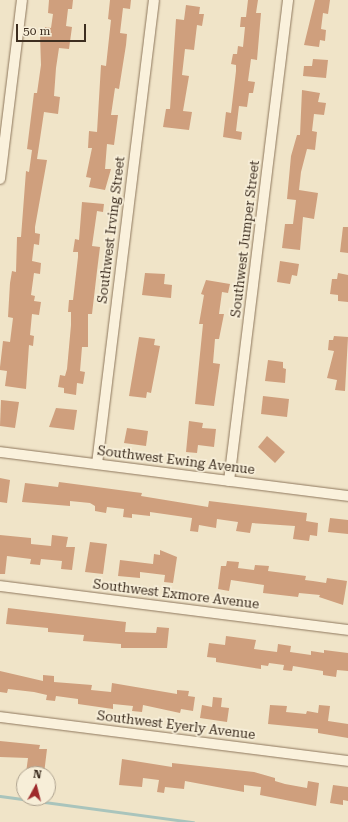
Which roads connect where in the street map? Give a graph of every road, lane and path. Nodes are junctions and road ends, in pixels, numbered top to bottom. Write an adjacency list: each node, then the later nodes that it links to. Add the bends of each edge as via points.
1 (22, 0): 4 (street)
2 (154, 0): 6 (street, Southwest Irving Street)
3 (288, 0): 7 (street, Southwest Jumper Street)
4 (0, 179)
5 (0, 452): 6 (street, Southwest Ewing Avenue)
6 (96, 464): 7 (street, Southwest Ewing Avenue)
7 (229, 481): 8 (street, Southwest Ewing Avenue)
8 (348, 496)
9 (0, 586): 10 (street, Southwest Exmore Avenue)
10 (348, 630)
11 (0, 717): 12 (street, Southwest Eyerly Avenue)
12 (348, 761)

